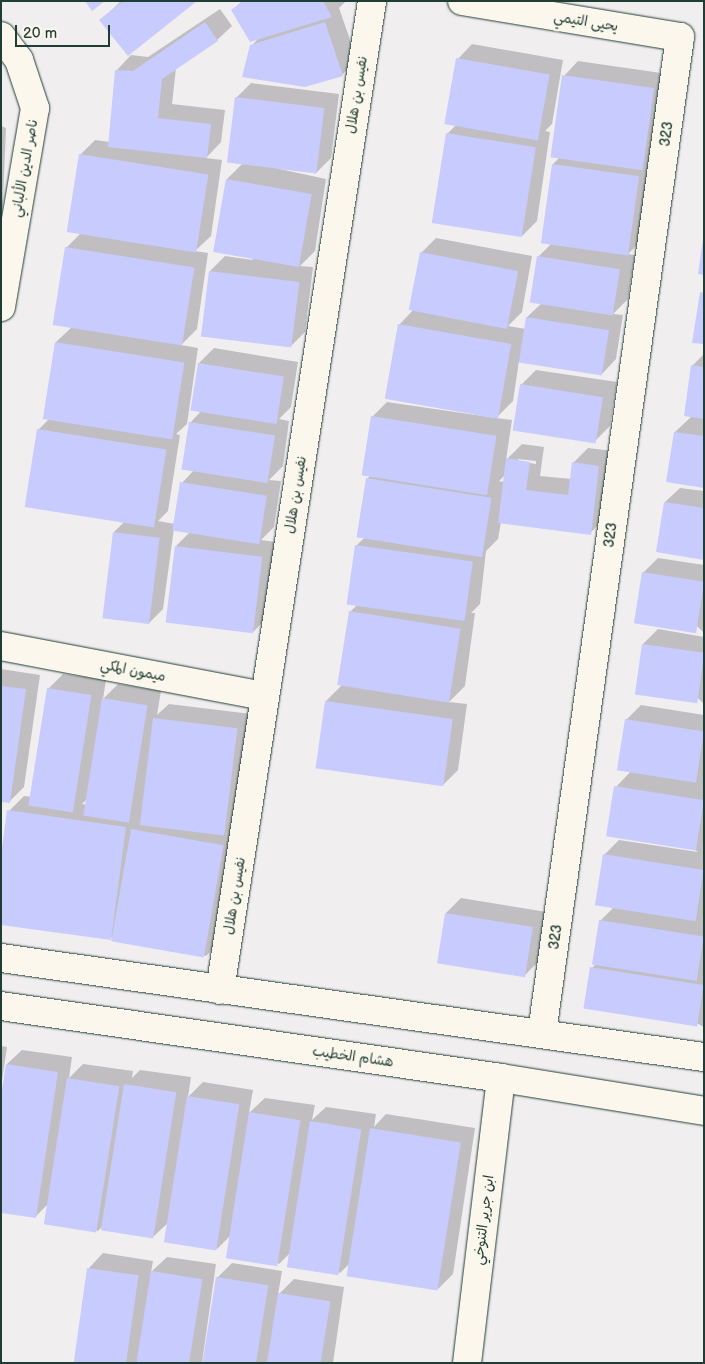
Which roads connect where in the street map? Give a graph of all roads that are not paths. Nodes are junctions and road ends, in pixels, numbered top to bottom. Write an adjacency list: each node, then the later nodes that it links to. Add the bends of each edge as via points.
1 (372, 1): 7 (street, نفيس بن هلال)
2 (462, 1): 4 (street, يحيى التيمي)
3 (1, 36): 5 (street, ناصر الدين الألباني, via 20,60 35,108)
4 (680, 38): 11 (street, 323)
5 (1, 307)
6 (1, 646): 7 (street, ميمون المكي)
7 (264, 696): 9 (street, نفيس بن هلال)
8 (1, 958): 9 (street)
9 (220, 990): 11 (street)
10 (1, 1006): 13 (street, هشام الخطيب)
11 (542, 1033): 12 (street)
12 (704, 1057)
13 (502, 1078): 14 (street, هشام الخطيب); 15 (street, ابن جرير التنوخي)
14 (704, 1111)
15 (468, 1363)

